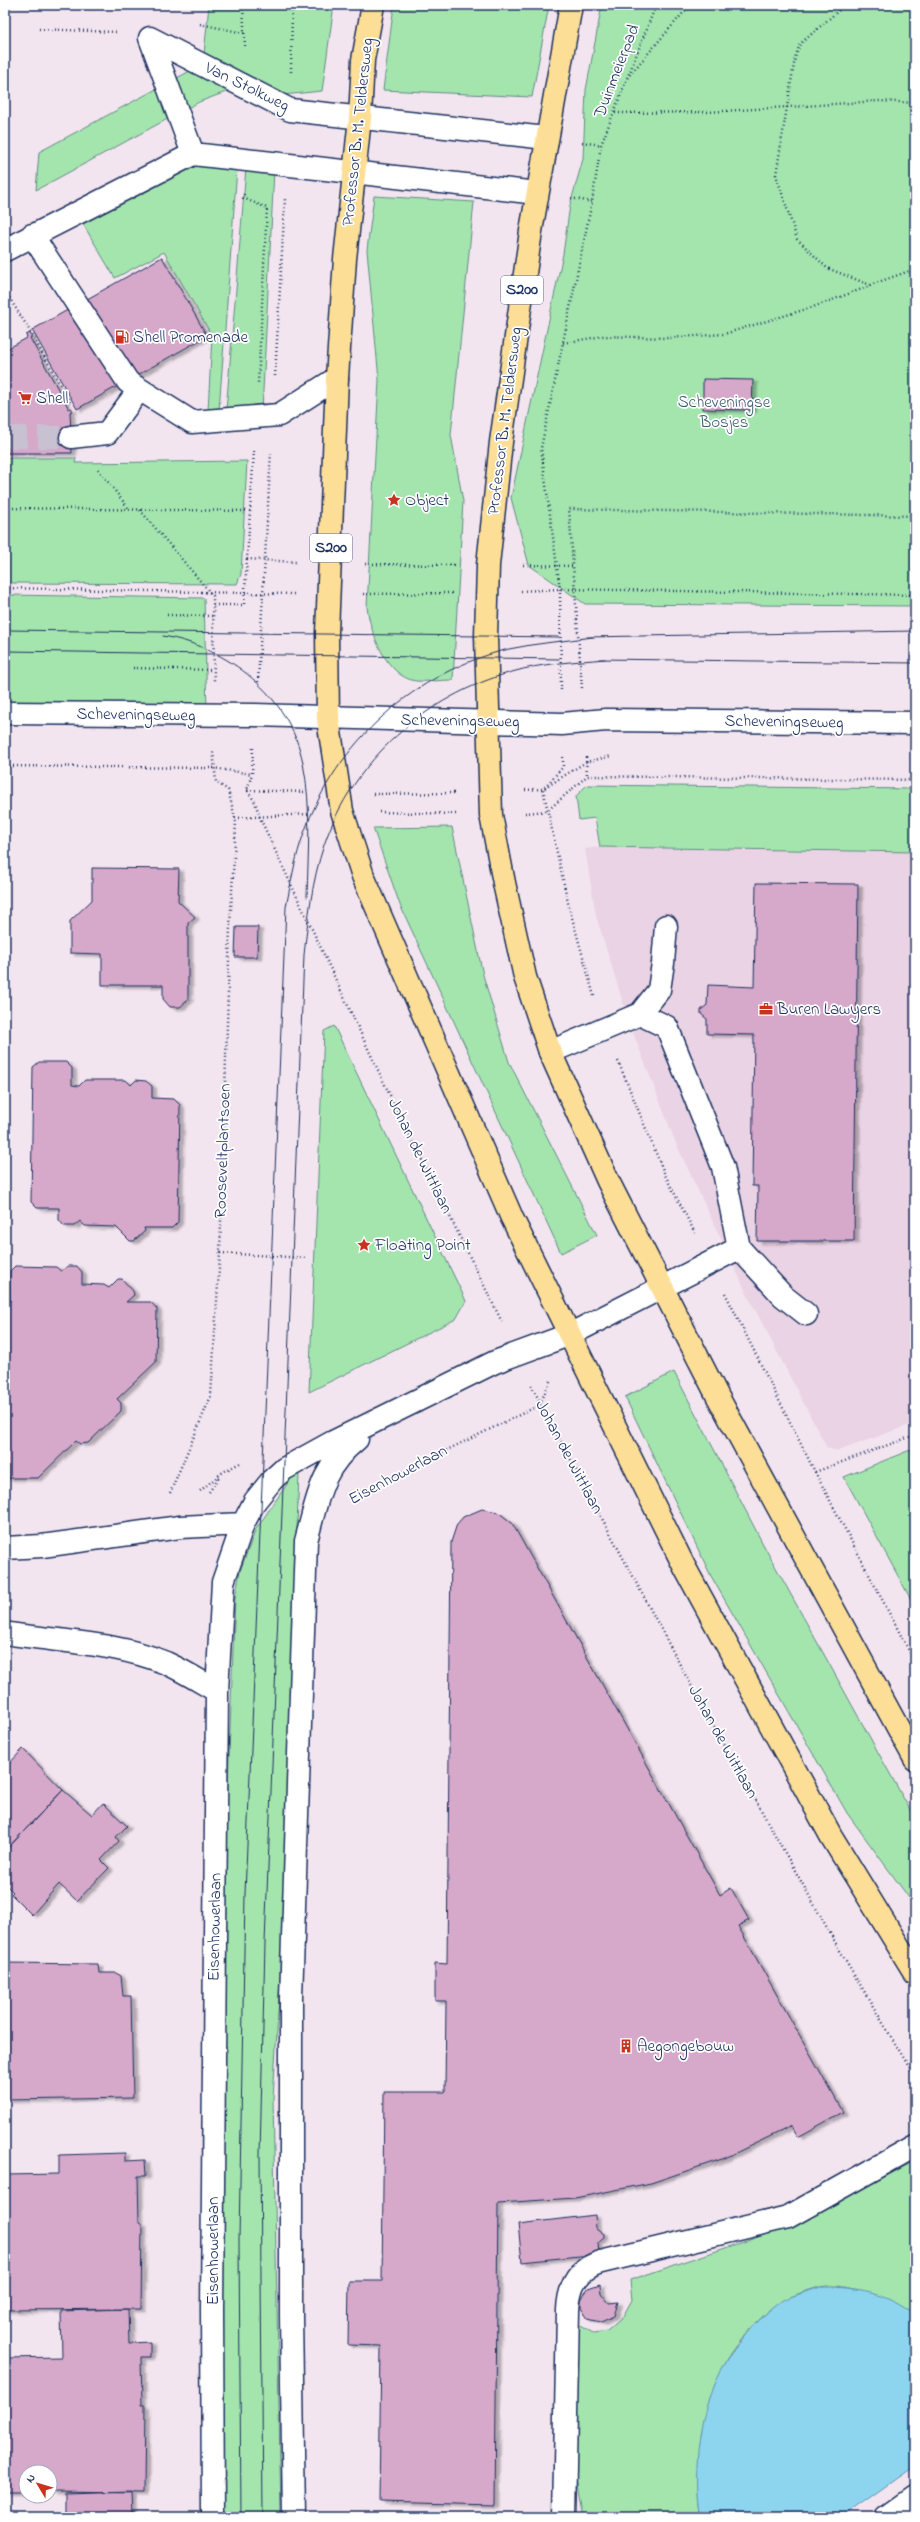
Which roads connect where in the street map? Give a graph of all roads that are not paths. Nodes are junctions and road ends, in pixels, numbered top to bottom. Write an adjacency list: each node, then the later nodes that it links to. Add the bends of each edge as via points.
1 (373, 5): 3 (main road, Professor B. M. Teldersweg / S200, via 363,60)
2 (571, 5): 4 (main road, Professor B. M. Teldersweg / S200)
3 (360, 118): 4 (street, Van Stolkweg); 5 (street, Van Stolkweg, via 290,110 150,38); 6 (main road, Professor B. M. Teldersweg / S200)
4 (546, 138): 7 (main road, Professor B. M. Teldersweg / S200)
5 (193, 154): 6 (street); 8 (street)
6 (353, 172): 7 (street); 10 (main road, Professor B. M. Teldersweg / S200)
7 (537, 192): 15 (main road, Professor B. M. Teldersweg / S200, via 501,442 488,565)
8 (32, 235): 9 (street); 11 (street, via 128,382)
9 (5, 250)
10 (337, 378): 11 (street, via 287,412 265,417 192,422); 14 (main road, Professor B. M. Teldersweg / S200, via 328,595)
11 (139, 390): 12 (street, via 107,433)
12 (71, 438)
13 (5, 713): 14 (street, Scheveningseweg, via 255,715)
14 (328, 719): 15 (street, Scheveningseweg); 23 (main road, S200, via 341,802 363,876 512,1218)
15 (488, 721): 16 (street, Scheveningseweg, via 562,724 584,721); 19 (main road, S200, via 491,815 525,977)
16 (915, 723)
17 (666, 926): 18 (street, via 659,990)
18 (640, 1014): 19 (street); 20 (street, via 667,1027 723,1167)
19 (550, 1052): 21 (main road, S200, via 608,1181)
20 (740, 1248): 21 (street); 22 (street, via 783,1296)
21 (663, 1287): 23 (street); 29 (main road, S200, via 718,1397)
22 (806, 1314)
23 (571, 1334): 24 (street, Eisenhowerlaan, via 517,1352); 30 (main road, S200, via 685,1568 831,1836)
24 (386, 1416): 25 (street, Eisenhowerlaan, via 284,1470 272,1480 255,1502); 34 (street, Eisenhowerlaan, via 340,1452 324,1474 306,1541 291,1998)
25 (243, 1524): 26 (street); 28 (street, Eisenhowerlaan, via 224,1582)
26 (5, 1548)
27 (5, 1633): 28 (street, via 89,1643 128,1652 166,1663)
28 (217, 1691): 33 (street, Eisenhowerlaan, via 212,2310)
29 (915, 1759)
30 (915, 1973)
31 (915, 2146): 35 (street, via 788,2217 601,2262 581,2272 573,2282 569,2294)
32 (915, 2497): 36 (street)
33 (213, 2517)
34 (294, 2517)
35 (564, 2517)
36 (887, 2517)

